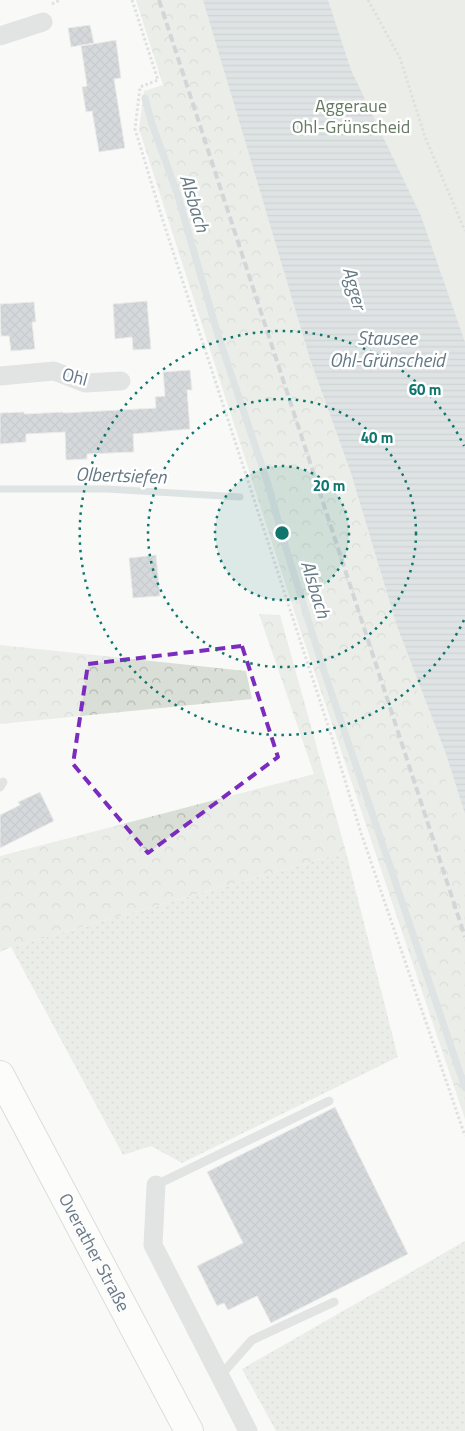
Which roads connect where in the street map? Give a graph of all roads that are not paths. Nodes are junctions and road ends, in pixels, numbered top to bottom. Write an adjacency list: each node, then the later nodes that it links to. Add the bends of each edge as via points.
1 (44, 22): 2 (street)
2 (0, 36)
3 (0, 376): 4 (street, Ohl, via 54,371 85,383)
4 (121, 381)
5 (0, 1076): 10 (main road, Overather Straße)
6 (329, 1101): 7 (lane)
7 (156, 1185): 9 (street, via 153,1245)
8 (334, 1302): 9 (lane, via 252,1340)
9 (220, 1376): 11 (street)
10 (189, 1431)
11 (248, 1431)

